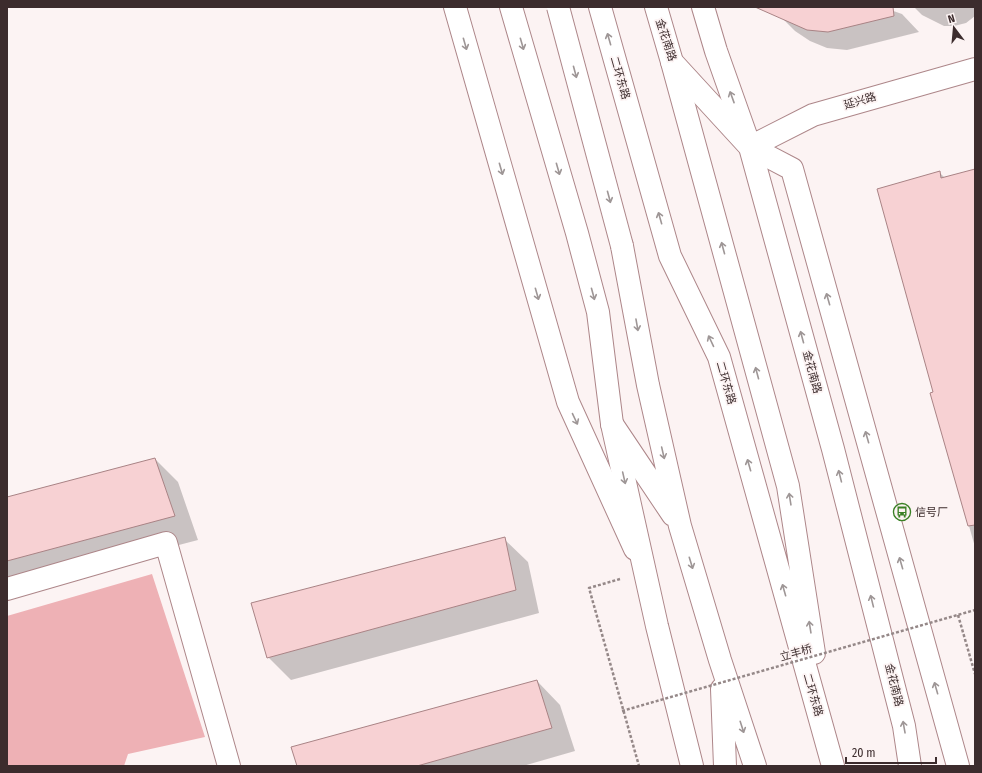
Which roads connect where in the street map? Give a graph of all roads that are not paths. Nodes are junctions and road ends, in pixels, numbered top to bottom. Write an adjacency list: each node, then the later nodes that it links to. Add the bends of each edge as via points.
1 (455, 7): 12 (main road, one-way to 12, via 568,402)
2 (511, 7): 10 (main road, one-way to 10, via 598,312)
3 (558, 7): 11 (main road, one-way to 11, bridge, via 622,246 648,385)
4 (600, 7): 15 (main road, 二环东路, one-way to 4, via 719,358 670,256)
5 (656, 7): 7 (main road, 金花南路)
6 (703, 7): 9 (main road, one-way to 6)
7 (672, 62): 9 (main road, 金花南路); 15 (main road, one-way to 7, via 788,486)
8 (975, 68): 9 (main road, 延兴路, via 813,114)
9 (750, 147): 20 (main road, 金花南路, one-way to 9, via 904,726 835,457); 21 (main road, one-way to 9, via 792,169)
10 (612, 424): 11 (main road); 12 (main road, one-way to 12)
11 (680, 526): 14 (main road, one-way to 14)
12 (645, 571): 17 (main road)
13 (7, 589): 16 (main road, via 166,543)
14 (720, 660): 18 (main road); 19 (main road, one-way to 19)
15 (831, 757)
16 (229, 766)
17 (692, 766)
18 (725, 766)
19 (755, 766)
20 (910, 766)
21 (958, 766)

